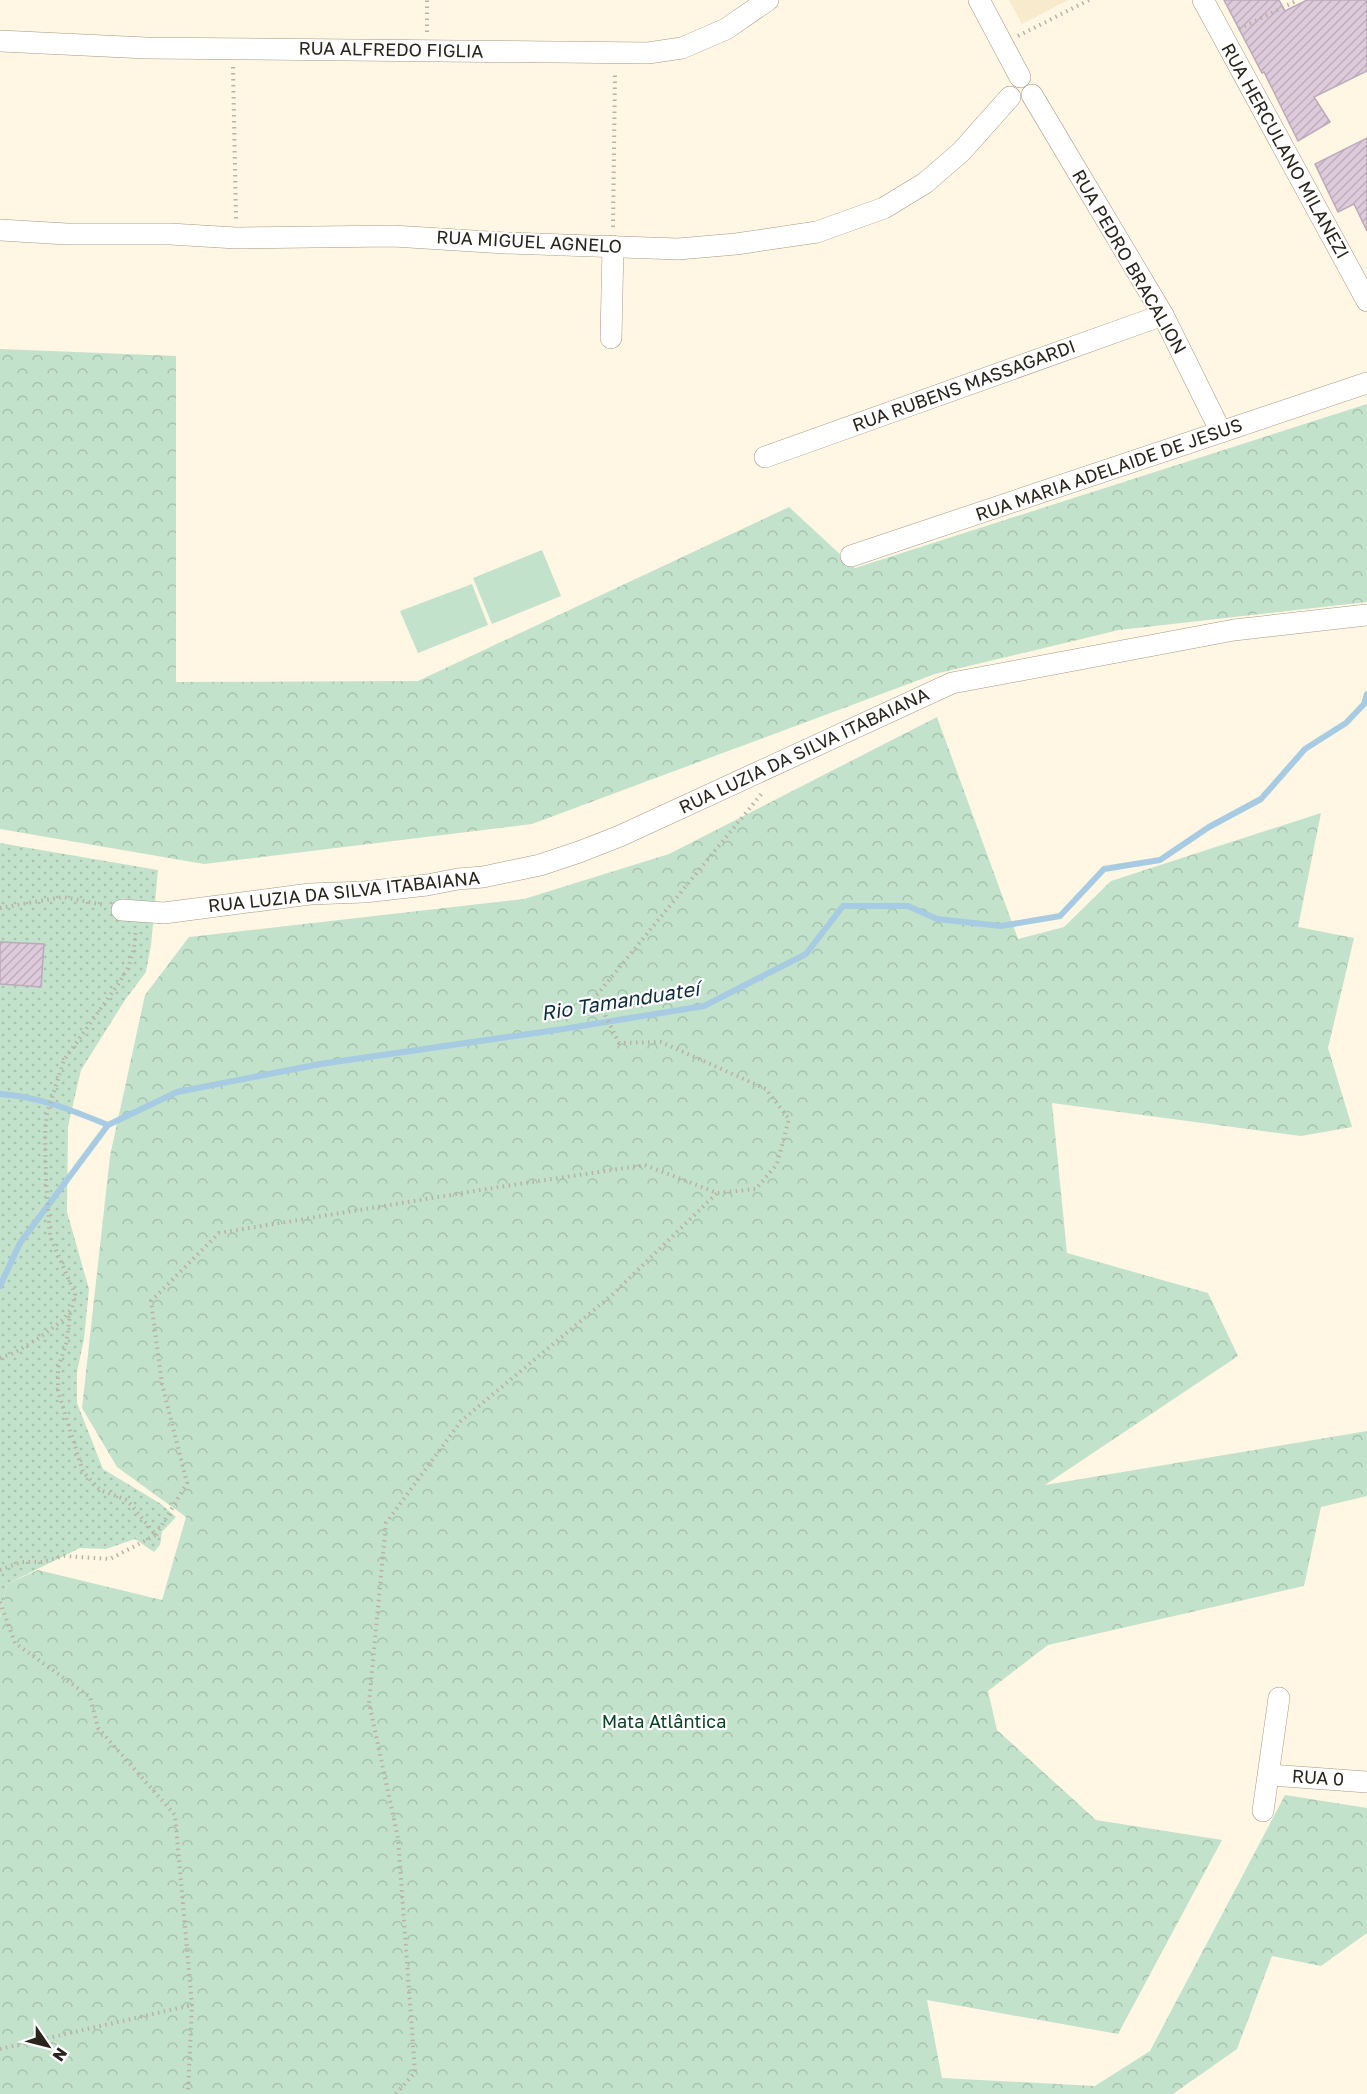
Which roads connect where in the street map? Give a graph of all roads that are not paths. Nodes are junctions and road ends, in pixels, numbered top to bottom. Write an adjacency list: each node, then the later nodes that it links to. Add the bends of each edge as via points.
1 (768, 0): 4 (street, RUA ALFREDO FIGLIA, via 726,29 682,48 648,53 146,48)
2 (979, 0): 5 (street)
3 (1203, 0): 10 (street, RUA HERCULANO MILANEZI)
4 (0, 41)
5 (1020, 77): 6 (street, via 1033,86); 7 (street, via 1009,83)
6 (1032, 95): 7 (street, via 1023,102); 11 (street, RUA PEDRO BRACALION)
7 (1010, 97): 9 (street, RUA MIGUEL AGNELO, via 961,152 925,183 884,208 817,232 736,244 678,249)
8 (0, 230): 9 (street, RUA MIGUEL AGNELO, via 236,238 393,236)
9 (613, 246): 12 (street)
10 (1367, 301)
11 (1163, 315): 14 (street, RUA PEDRO BRACALION); 15 (street, RUA RUBENS MASSAGARDI)
12 (611, 338)
13 (1367, 383): 14 (street, RUA MARIA ADELAIDE DE JESUS)
14 (1221, 432): 16 (street, RUA MARIA ADELAIDE DE JESUS)
15 (765, 457)
16 (851, 556)
17 (1367, 615): 18 (street, RUA LUZIA DA SILVA ITABAIANA, via 1234,630 952,683 620,836 540,865 483,877 364,892 310,894 164,913)
18 (122, 910)
19 (1279, 1698): 20 (street, RUA 0)
20 (1270, 1775): 21 (street, RUA 0); 22 (street, RUA 0)
21 (1367, 1782)
22 (1263, 1811)

